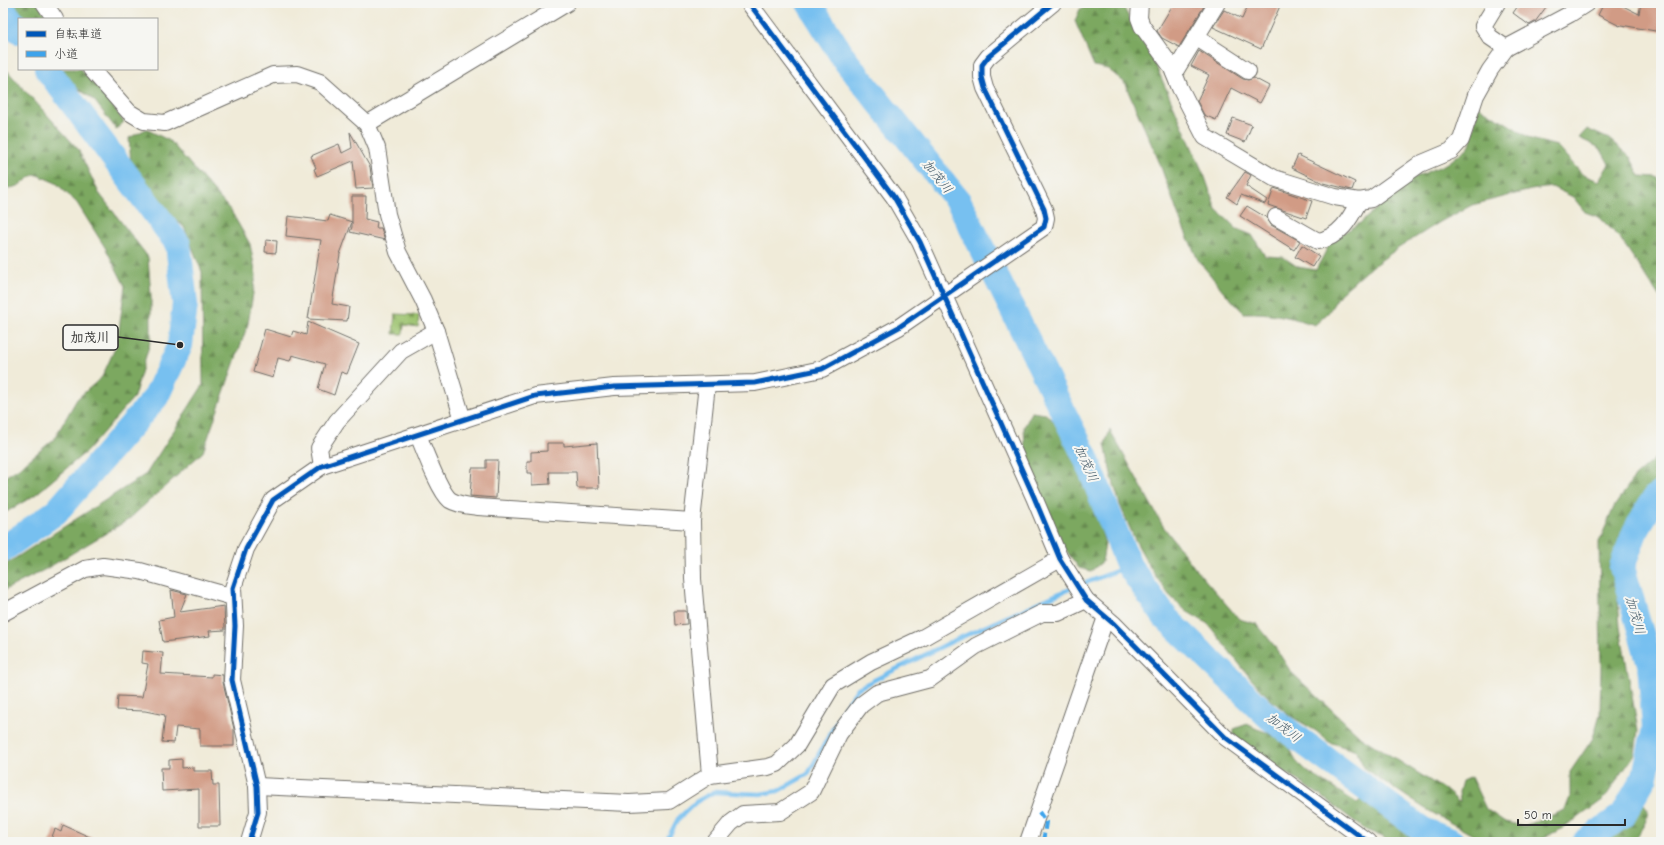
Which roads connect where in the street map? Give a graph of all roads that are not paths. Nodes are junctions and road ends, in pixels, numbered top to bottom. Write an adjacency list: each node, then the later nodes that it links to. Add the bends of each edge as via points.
1 (44, 3): 9 (street)
2 (567, 3): 15 (street)
3 (749, 3): 18 (street, via 894,197 920,242)
4 (1053, 3): 18 (street, via 988,57 982,65 982,77 996,113 1044,209 1044,227)
5 (1140, 3): 14 (street, via 1139,18 1142,26)
6 (1217, 3): 10 (street)
7 (1496, 3): 11 (street, via 1483,26 1490,37)
8 (1587, 3): 11 (street)
9 (54, 18)
10 (1197, 38): 13 (street); 14 (street)
11 (1506, 48): 16 (street, via 1476,95 1462,140 1451,151 1420,164 1371,199)
12 (91, 70): 15 (street, via 129,112 144,121 165,123 273,75 297,74 320,82)
13 (1248, 71)
14 (1174, 74): 16 (street, via 1205,137 1274,178 1336,197)
15 (367, 124): 19 (street, via 377,148 387,214 398,252)
16 (1359, 201): 17 (street, via 1345,226 1327,240 1318,241)
17 (1276, 217)
18 (944, 295): 20 (street, via 899,327 822,369 755,383); 25 (street)
19 (436, 331): 21 (street); 23 (street, via 401,351 337,421 319,448)
20 (707, 385): 21 (street, via 614,387 535,396); 24 (street)
21 (464, 420): 22 (street)
22 (418, 435): 23 (street); 24 (street, via 442,489 449,499 458,504)
23 (322, 466): 27 (street, via 273,500 246,549 233,588)
24 (692, 520): 30 (street, via 693,579)
25 (1060, 559): 26 (street); 30 (street, via 922,638 871,662 833,685 798,745 777,764)
26 (1083, 596): 29 (street); 33 (street, via 1058,613 1042,613 976,646 930,679 877,693 860,705 839,734 811,792 780,812 743,814 731,823)
27 (233, 597): 28 (street, via 140,571 103,566 85,569); 31 (street, via 235,626 232,680)
28 (3, 613)
29 (1106, 617): 34 (street); 35 (street, via 1225,737)
30 (710, 775): 31 (street, via 669,801 629,803)
31 (257, 786): 32 (street, via 258,812)
32 (249, 842)
33 (715, 842)
34 (1028, 842)
35 (1368, 842)

